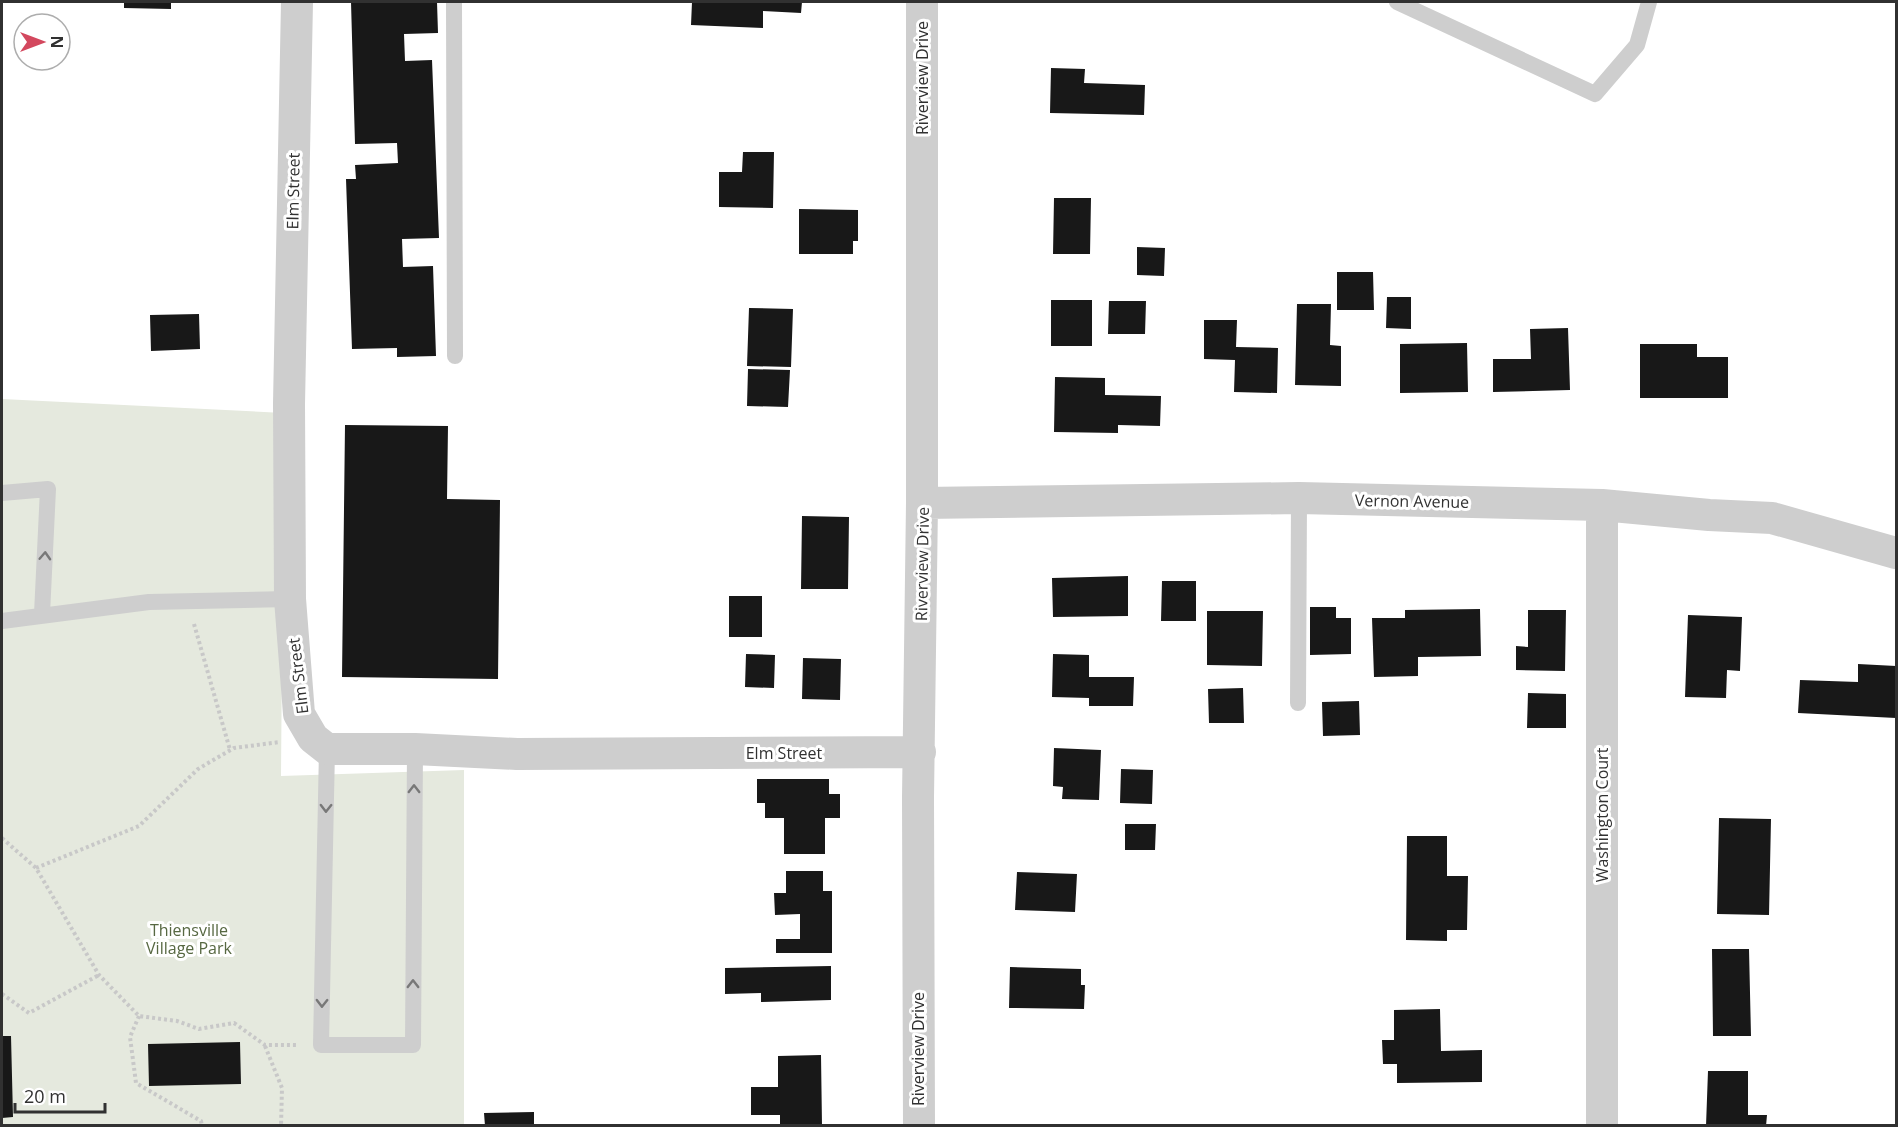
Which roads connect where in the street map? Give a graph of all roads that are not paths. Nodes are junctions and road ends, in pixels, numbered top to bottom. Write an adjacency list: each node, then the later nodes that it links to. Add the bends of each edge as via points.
1 (297, 2): 12 (street, Elm Street, via 289,404)
2 (454, 2): 6 (lane)
3 (922, 2): 9 (street, Riverview Drive)
4 (1397, 2): 5 (lane, via 1595,94 1637,45)
5 (1649, 2)
6 (455, 356)
7 (2, 493): 13 (lane, one-way to 7, via 48,489)
8 (1299, 498): 9 (street, Vernon Avenue); 10 (street, Vernon Avenue); 15 (lane)
9 (922, 503): 18 (street, Riverview Drive)
10 (1602, 505): 11 (street, Vernon Avenue, via 1772,518); 20 (street, Washington Court)
11 (1896, 553)
12 (290, 599): 13 (lane, via 149,602); 16 (street, Elm Street, via 299,714)
13 (42, 614): 14 (lane)
14 (2, 621)
15 (1298, 703)
16 (320, 744): 17 (street, Elm Street); 17 (lane, one-way to 17, via 321,1045 413,1045)
17 (415, 749): 18 (street, Elm Street, via 518,754)
18 (920, 752): 19 (street, Riverview Drive)
19 (919, 1125)
20 (1602, 1125)

